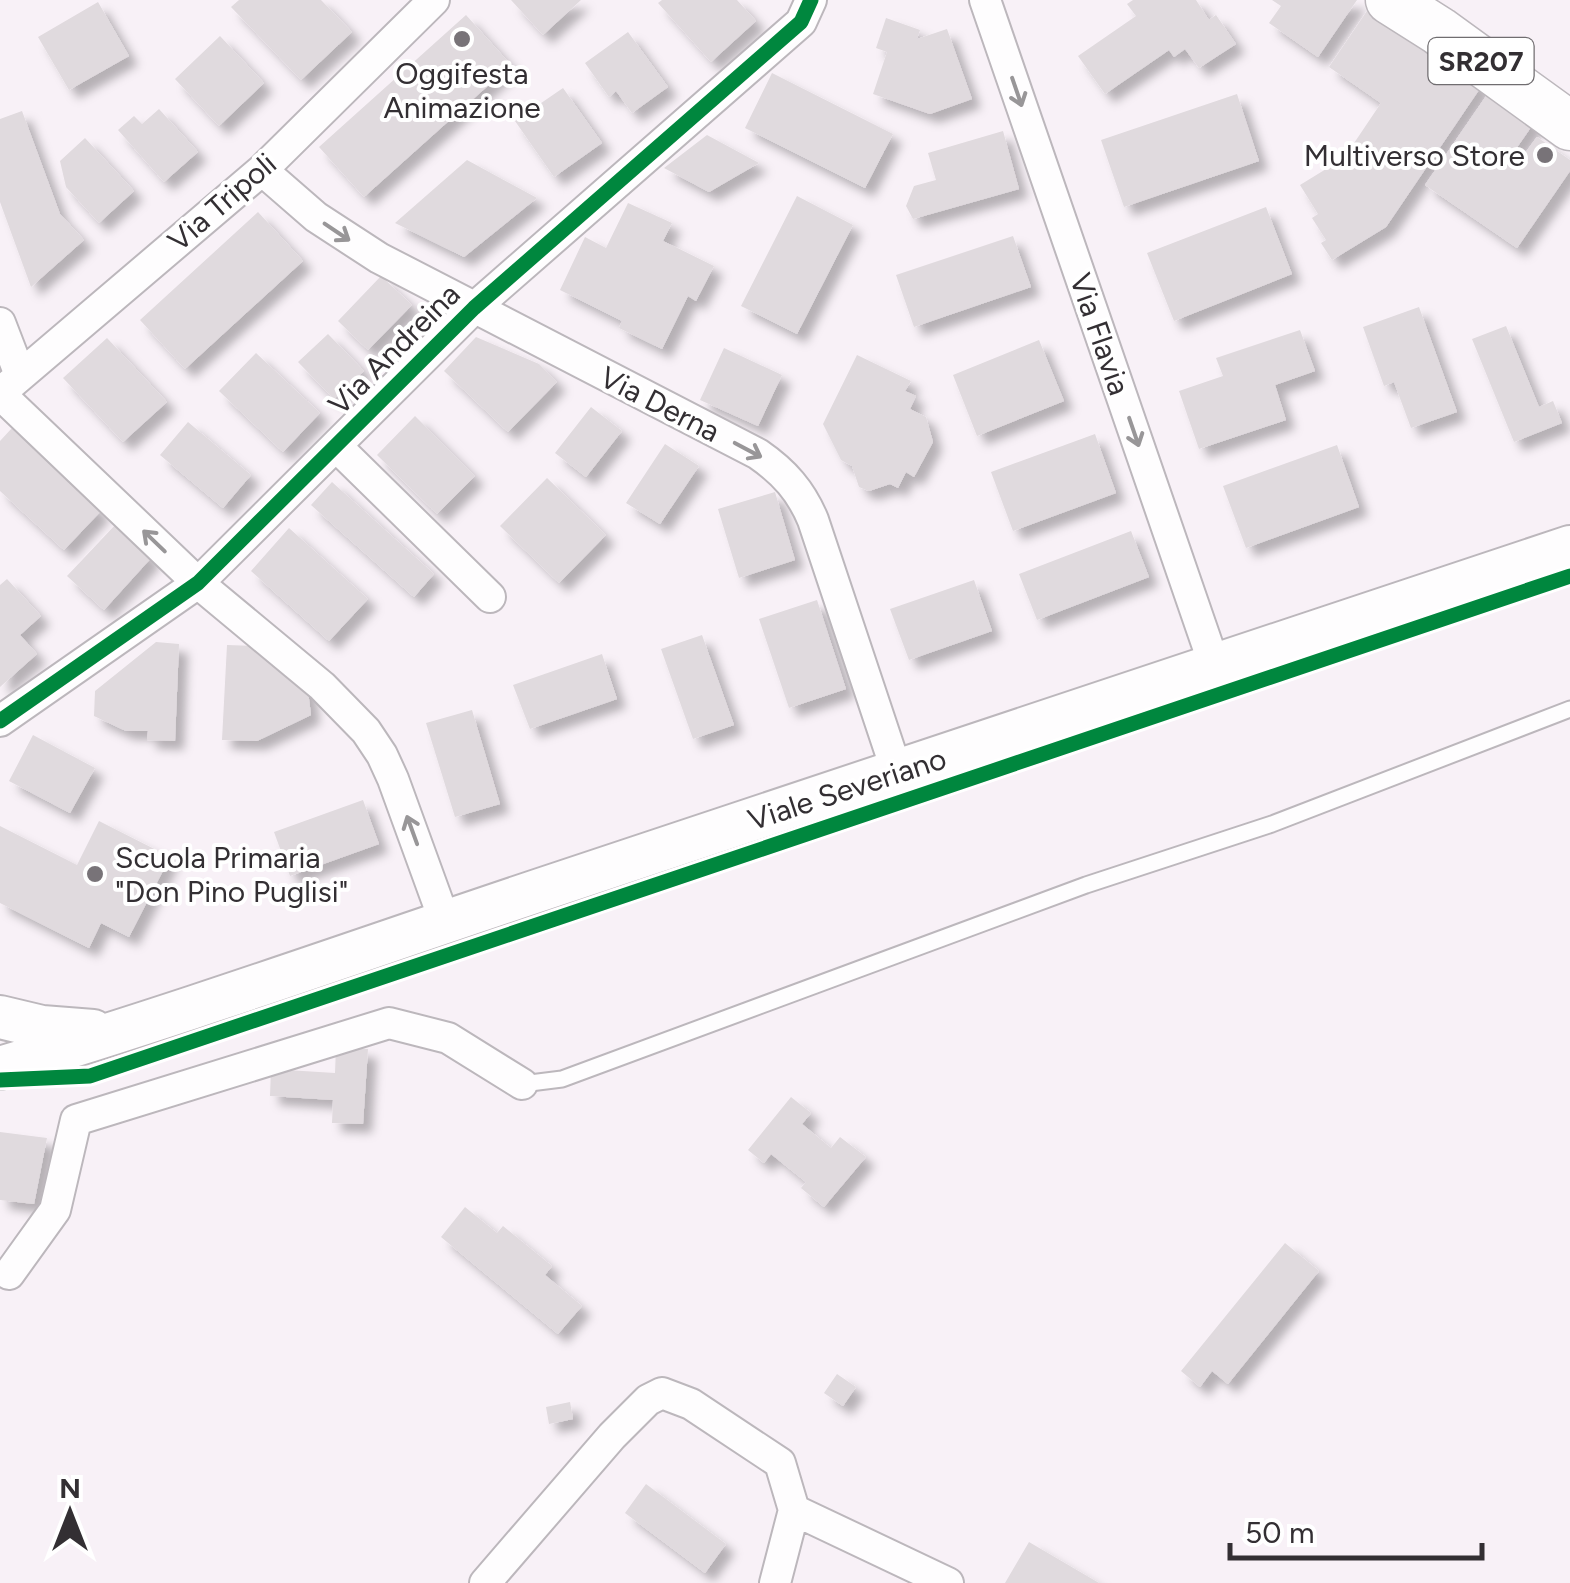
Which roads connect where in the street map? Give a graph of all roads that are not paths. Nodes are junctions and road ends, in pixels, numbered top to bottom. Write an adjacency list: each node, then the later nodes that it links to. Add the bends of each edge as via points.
1 (434, 0): 6 (street, Via Tripoli)
2 (812, 0): 7 (street, Via Andreina, via 801,22)
3 (985, 0): 14 (street, Via Flavia, one-way to 14)
4 (1390, 0): 5 (main road, SR207)
5 (1570, 126)
6 (262, 170): 7 (street, Via Derna, one-way to 7, via 352,242); 9 (street, Via Tripoli)
7 (474, 308): 10 (street, Via Andreina); 17 (street, Via Derna, one-way to 17, via 782,472 814,520)
8 (0, 323): 9 (street)
9 (7, 387): 12 (street, one-way to 9)
10 (336, 446): 12 (street, Via Andreina); 13 (street)
11 (1570, 547): 14 (main road, Viale Severiano)
12 (198, 584): 16 (street, Via Andreina); 18 (street, one-way to 12, via 375,744 322,686)
13 (490, 597)
14 (1215, 667): 17 (main road, Viale Severiano)
15 (1570, 709): 22 (lane, via 562,1080)
16 (0, 721)
17 (897, 772): 18 (main road, Viale Severiano)
18 (446, 922): 20 (main road, Viale Severiano)
19 (0, 1017): 20 (main road, Viale Severiano)
20 (124, 1031): 21 (main road, Viale Severiano)
21 (0, 1068)
22 (522, 1084): 23 (street, via 448,1038 389,1023 76,1120 54,1210)
23 (9, 1274)
24 (794, 1510): 25 (street, via 780,1463 692,1404 662,1393 612,1436); 26 (street); 27 (street)
25 (485, 1583)
26 (775, 1583)
27 (948, 1583)

